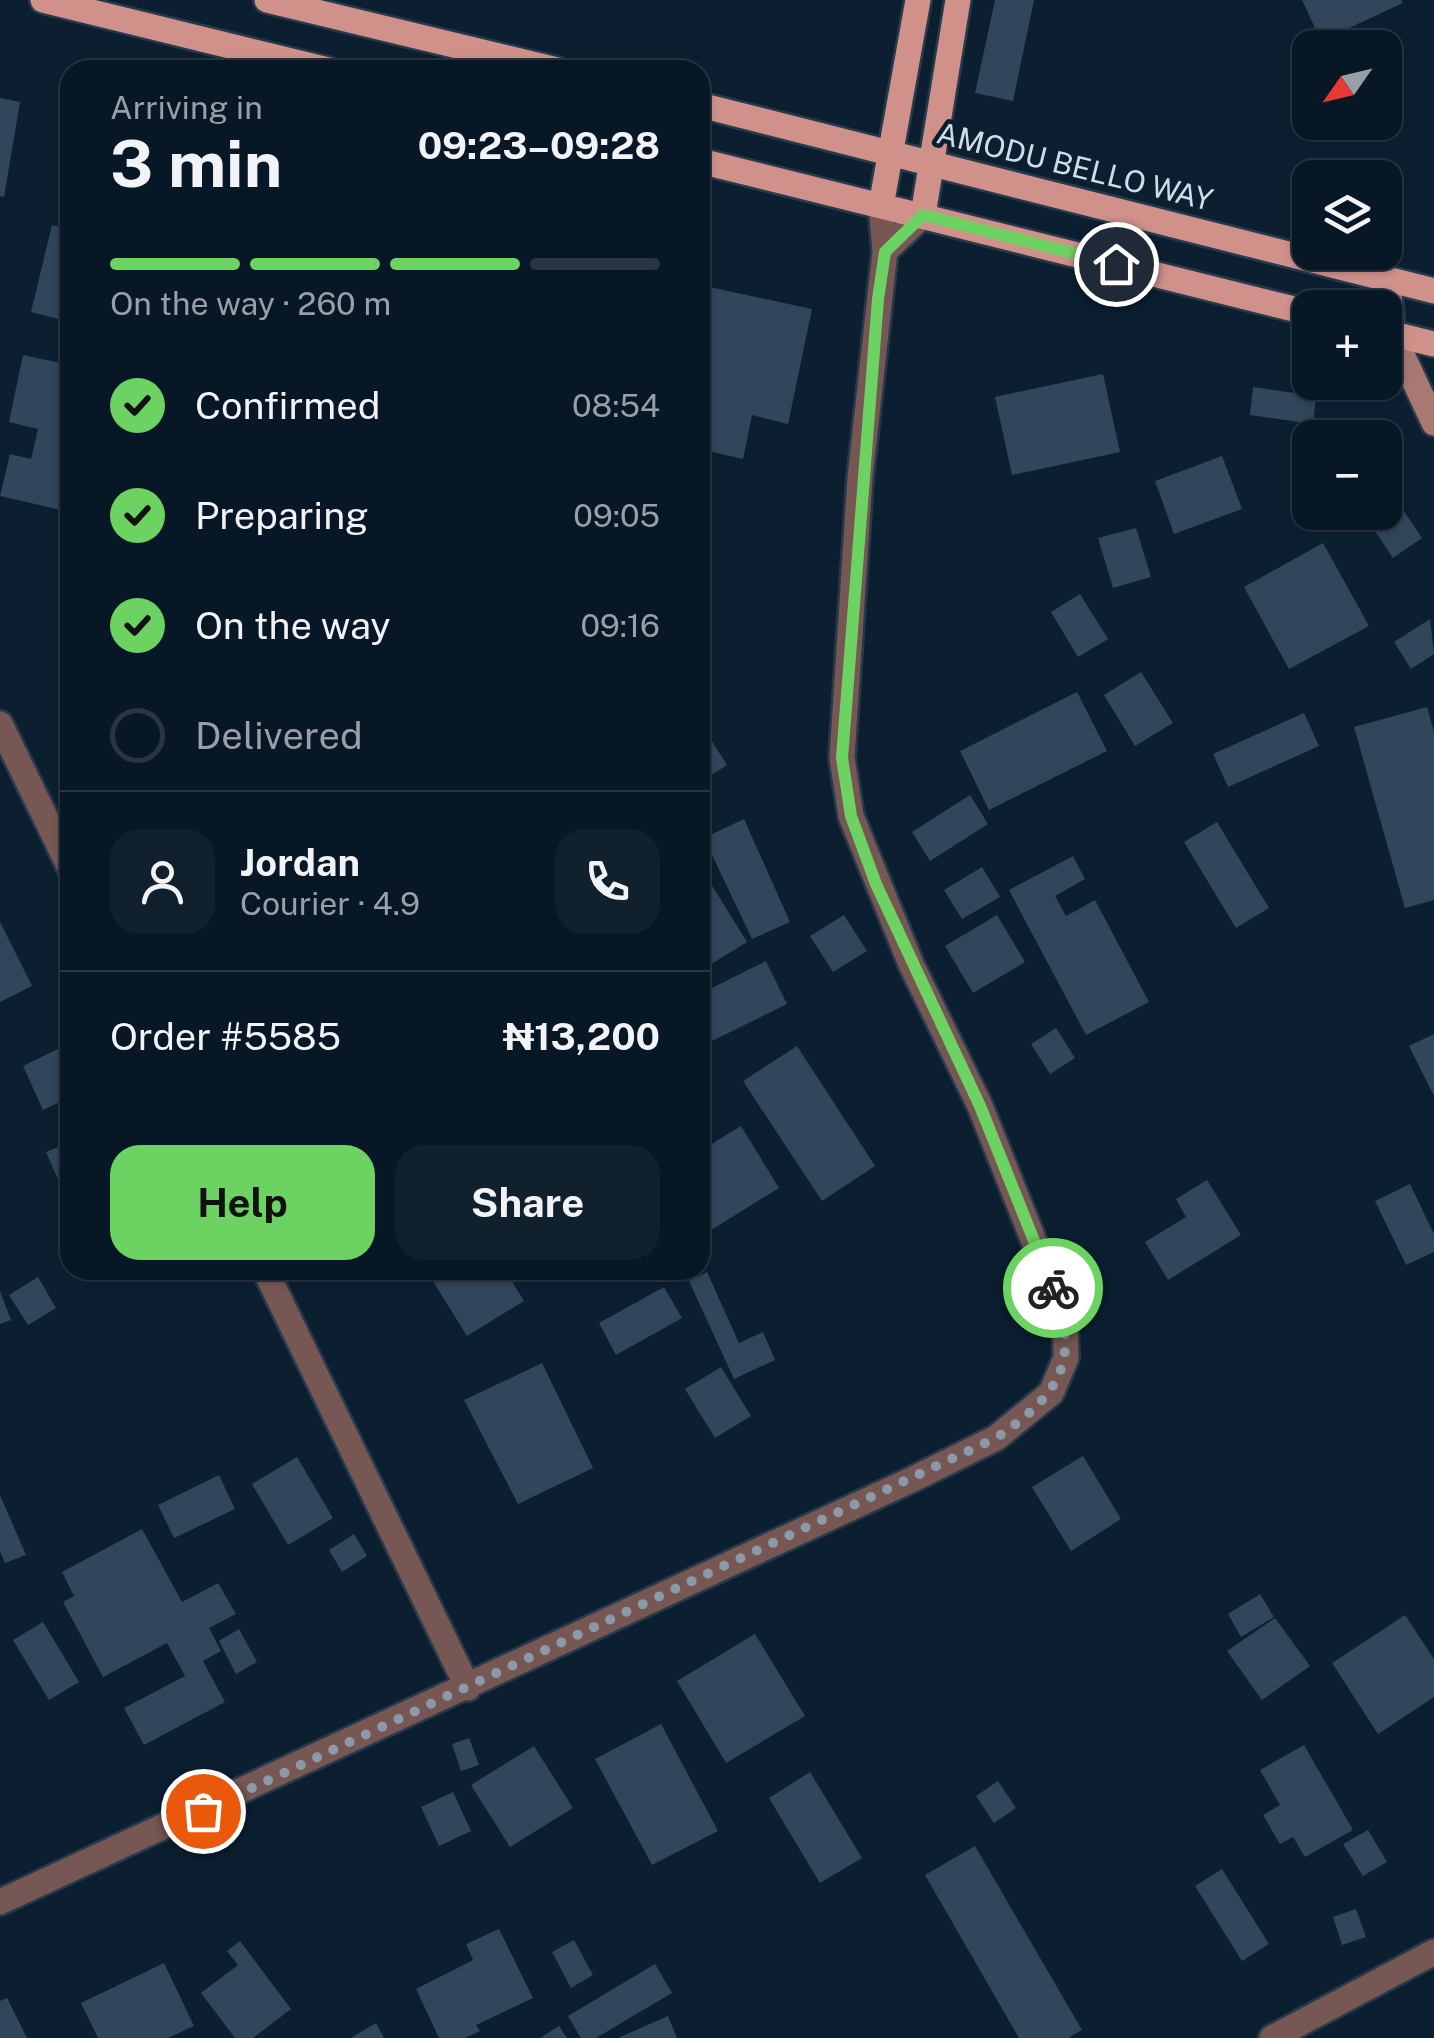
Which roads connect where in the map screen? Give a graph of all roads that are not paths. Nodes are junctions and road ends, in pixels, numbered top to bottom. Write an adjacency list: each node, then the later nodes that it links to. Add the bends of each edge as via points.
1 (43, 0): 5 (main road)
2 (267, 0): 6 (main road)
3 (918, 0): 8 (main road)
4 (958, 0): 10 (main road)
5 (287, 60)
6 (516, 60)
7 (710, 107): 8 (main road, AMODU BELLO WAY)
8 (888, 150): 10 (main road, AMODU BELLO WAY); 11 (main road)
9 (710, 163): 11 (main road)
10 (930, 163): 12 (main road); 14 (main road, AMODU BELLO WAY)
11 (882, 206): 12 (main road); 13 (street)
12 (923, 215): 13 (street); 17 (main road)
13 (885, 252): 25 (street, via 848,652 842,758 851,816 1058,1301 1066,1358 1051,1393 996,1438)
14 (1388, 280): 15 (street); 16 (main road, AMODU BELLO WAY)
15 (1388, 290)
16 (1434, 291)
17 (1292, 308)
18 (1402, 336): 19 (main road)
19 (1434, 344)
20 (1402, 359): 21 (street)
21 (1434, 424)
22 (0, 724): 23 (street)
23 (60, 847)
24 (270, 1280): 25 (street)
25 (468, 1688): 26 (street)
26 (0, 1902)
27 (1434, 1952): 28 (street)
28 (1272, 2038)

